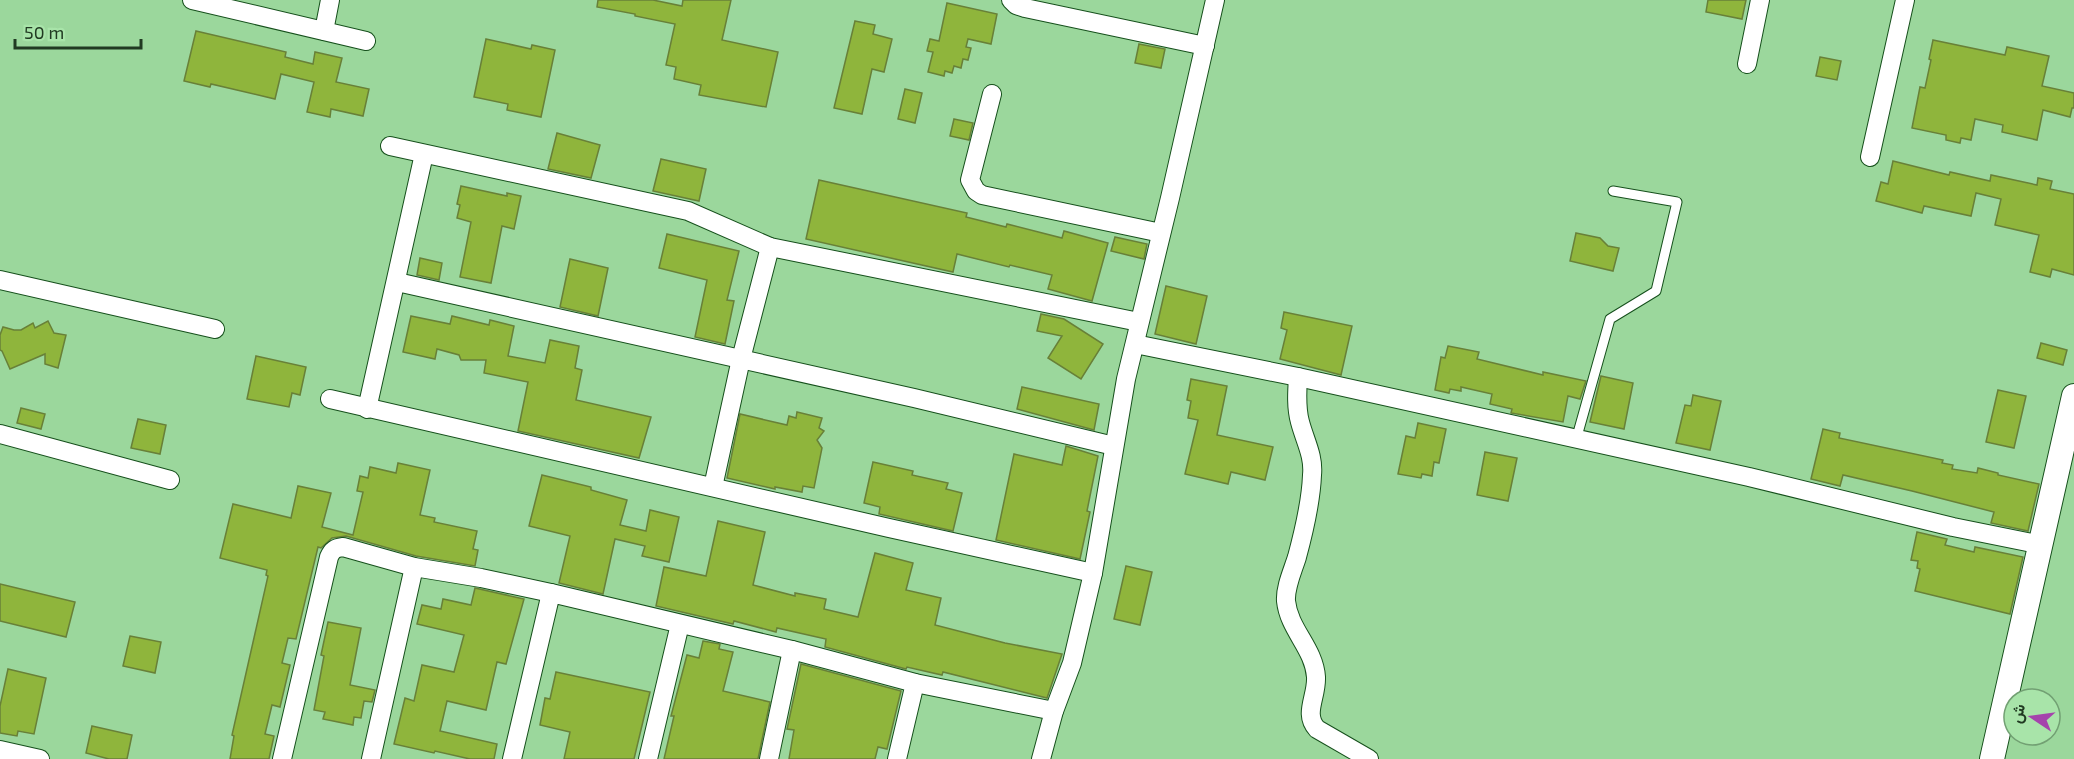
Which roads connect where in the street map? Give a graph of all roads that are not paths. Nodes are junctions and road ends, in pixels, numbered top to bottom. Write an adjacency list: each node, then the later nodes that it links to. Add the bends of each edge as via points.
1 (192, 0): 7 (street)
2 (330, 0): 7 (street)
3 (1011, 0): 9 (street, via 1025,8)
4 (1215, 0): 9 (street)
5 (1760, 0): 10 (street)
6 (1905, 0): 14 (street)
7 (324, 31): 8 (street)
8 (366, 41)
9 (1205, 46): 16 (street)
10 (1747, 64)
11 (992, 94): 16 (street, via 970,180 976,191)
12 (390, 146): 13 (street)
13 (424, 154): 17 (street, via 688,211); 19 (street)
14 (1870, 157)
15 (1612, 191): 29 (lane, via 1677,202 1656,291 1610,319)
16 (1161, 233): 20 (street)
17 (770, 247): 20 (street); 23 (street)
18 (0, 280): 21 (street)
19 (397, 282): 23 (street); 27 (street)
20 (1139, 322): 22 (street)
21 (215, 329)
22 (1135, 344): 24 (street); 30 (street)
23 (741, 359): 30 (street); 32 (street)
24 (1298, 376): 29 (street); 50 (street, via 1299,420 1312,456 1312,476 1286,599 1290,619 1308,649 1316,676 1311,723)
25 (2074, 396): 33 (main road)
26 (330, 399): 27 (street)
27 (366, 409): 32 (street)
28 (0, 434): 31 (street)
29 (1576, 440): 33 (street)
30 (1114, 446): 35 (street)
31 (170, 480)
32 (713, 487): 35 (street)
33 (2042, 545): 51 (main road)
34 (414, 567): 36 (street); 43 (street, via 343,547 332,551); 44 (street)
35 (1093, 573): 40 (street, via 1072,663)
36 (551, 593): 37 (street); 45 (street)
37 (680, 624): 38 (street); 46 (street)
38 (792, 650): 39 (street); 47 (street)
39 (915, 683): 40 (street); 48 (street)
40 (1054, 711): 49 (street)
41 (0, 750): 42 (street)
42 (40, 759)
43 (282, 759)
44 (371, 759)
45 (512, 759)
46 (648, 759)
47 (769, 759)
48 (897, 759)
49 (1041, 759)
50 (1369, 759)
51 (1992, 759)

